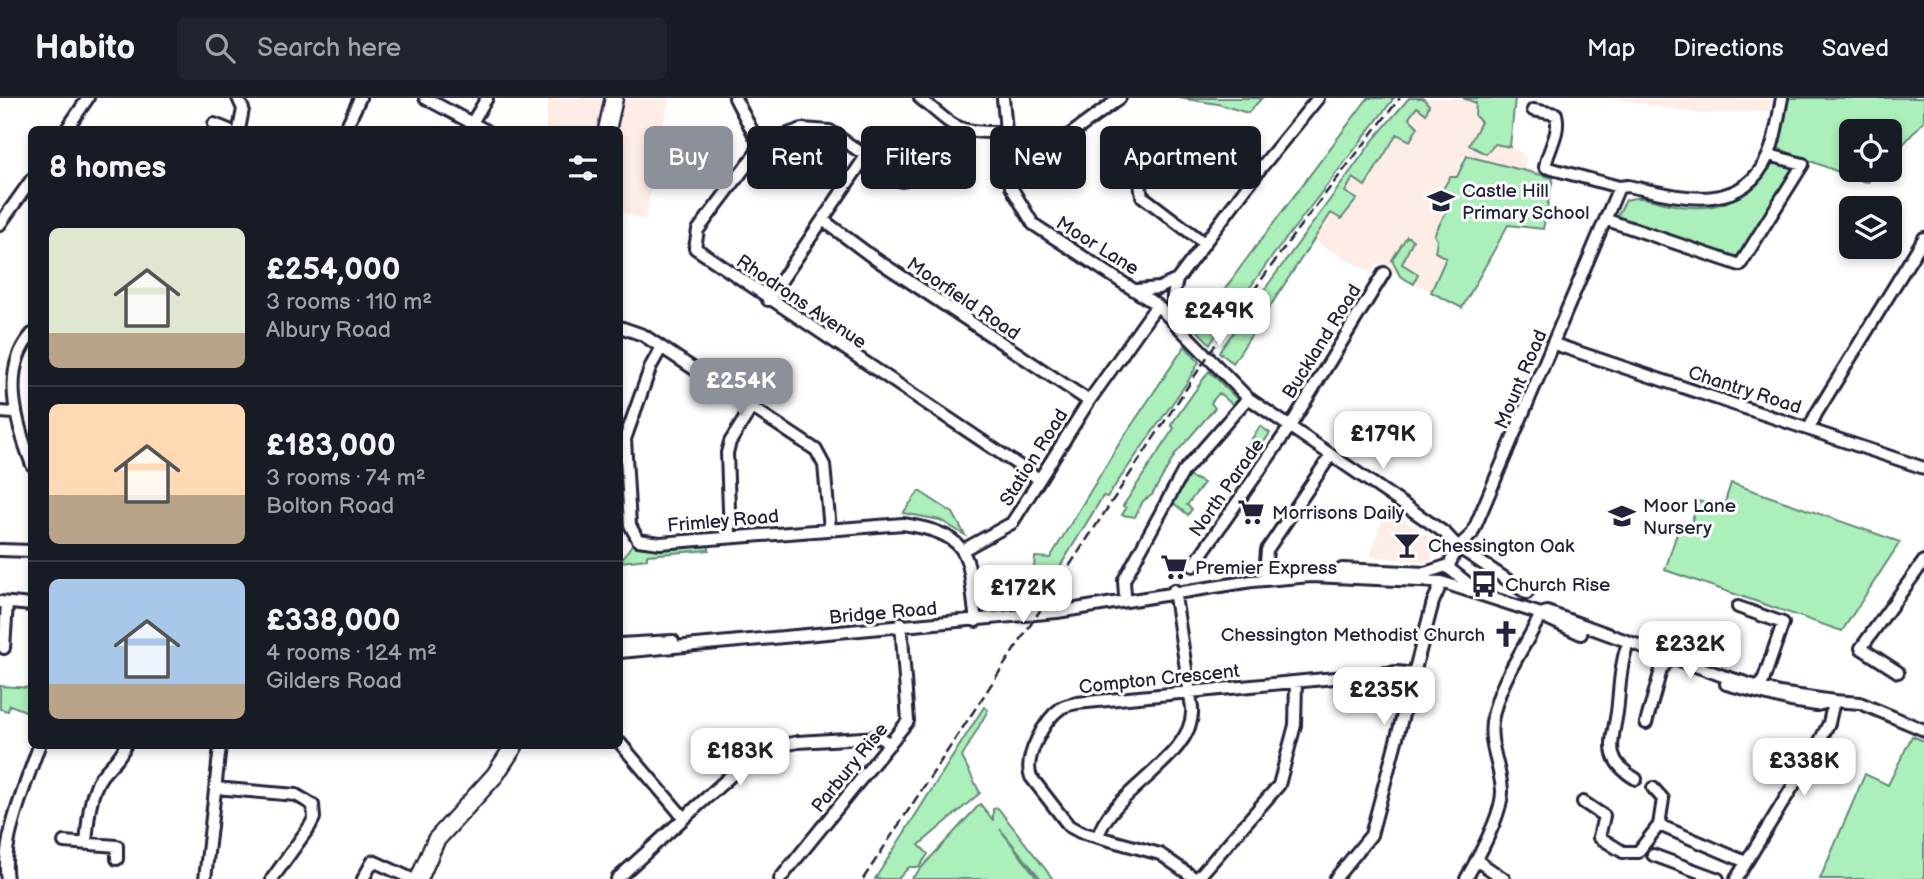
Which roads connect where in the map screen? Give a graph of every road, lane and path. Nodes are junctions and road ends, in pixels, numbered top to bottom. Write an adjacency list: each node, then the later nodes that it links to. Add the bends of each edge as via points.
1 (88, 98): 17 (street)
2 (238, 98): 19 (street, via 243,109)
3 (359, 98): 20 (street)
4 (425, 98): 15 (street)
5 (487, 98): 15 (street)
6 (614, 98): 22 (highway)
7 (624, 98): 23 (highway)
8 (735, 98): 24 (street)
9 (920, 98): 27 (street, via 957,129)
10 (1003, 98): 25 (street, Moor Lane)
11 (1118, 98): 26 (street)
12 (1318, 98): 31 (street)
13 (1782, 98): 28 (street)
14 (1533, 110): 33 (street, via 1557,118 1545,167)
15 (473, 121): 21 (street)
16 (214, 124): 18 (street)
17 (69, 126)
18 (219, 126)
19 (240, 126)
20 (347, 126)
21 (480, 126)
22 (608, 126)
23 (619, 126)
24 (750, 126)
25 (1004, 126)
26 (1081, 126)
27 (990, 132)
28 (1769, 155): 33 (street, via 1743,185 1715,197 1688,199); 38 (street, via 1803,164 1740,265)
29 (861, 163): 37 (street)
30 (747, 165): 45 (street, Rhodrons Avenue, via 698,230 695,248)
31 (1261, 168)
32 (28, 185): 39 (street)
33 (1619, 187): 38 (street, Mount Road)
34 (1012, 189): 44 (street, Moor Lane, via 1033,224)
35 (1141, 189): 41 (street, via 1142,196)
36 (1245, 189): 41 (street)
37 (823, 220): 45 (street); 53 (street, Moorfield Road)
38 (1607, 220): 49 (street, Mount Road)
39 (0, 224)
40 (1924, 238): 59 (street)
41 (1204, 243): 43 (street)
42 (1384, 274): 58 (street, Buckland Road)
43 (1177, 280): 44 (street); 47 (street)
44 (1137, 290): 46 (street, Moor Lane)
45 (768, 300): 63 (street, Rhodrons Avenue)
46 (1157, 305): 47 (street, Moor Lane); 53 (street, Station Road)
47 (1173, 319): 52 (street, Moor Lane)
48 (623, 328): 51 (street)
49 (1554, 344): 59 (street, Chantry Road); 66 (street, Mount Road, via 1472,534)
50 (26, 345): 56 (street, via 12,358 9,376)
51 (661, 348): 54 (street); 57 (street, Frimley Road)
52 (1248, 398): 58 (street, Moor Lane); 75 (street, via 1183,472 1124,580)
53 (1089, 401): 63 (street, Station Road)
54 (752, 407): 64 (street, via 822,457); 65 (street, via 727,453)
55 (0, 412): 56 (street)
56 (14, 413): 60 (street)
57 (624, 420): 65 (street, Frimley Road, via 632,534 647,543)
58 (1289, 428): 61 (street, Moor Lane); 71 (street, North Parade)
59 (1809, 429): 62 (street, Chantry Road)
60 (28, 446)
61 (1331, 455): 66 (street, Moor Lane, via 1436,526); 72 (street, via 1267,550)
62 (1924, 468)
63 (1039, 479): 68 (street, Station Road, via 1012,523)
64 (830, 530): 65 (street, Frimley Road); 68 (street, Frimley Road, via 903,524 943,533)
65 (730, 537)
66 (1458, 547): 73 (street); 74 (street, Moor Lane)
67 (0, 550): 69 (street)
68 (963, 550): 81 (street, via 969,560)
69 (28, 551)
70 (1924, 561): 88 (street, via 1861,648)
71 (1193, 565)
72 (1265, 573): 73 (street, Bridge Road, via 1317,569); 76 (street, Bridge Road)
73 (1445, 576): 76 (street, Bridge Road, via 1312,576 1252,581); 80 (street); 89 (street, via 1433,601)
74 (1527, 593)
75 (1125, 596): 76 (street, Bridge Road); 81 (street, Bridge Road)
76 (1173, 596): 81 (street, Bridge Road); 92 (street)
77 (4, 603): 78 (street); 84 (street)
78 (28, 605)
79 (1738, 607): 91 (street, via 1783,623)
80 (1541, 614): 85 (street); 87 (street, via 1547,612); 113 (street, via 1502,687 1493,716 1492,741 1502,792)
81 (976, 618): 82 (street, Bridge Road)
82 (902, 625): 83 (street, Bridge Road); 86 (street, Bridge Road); 96 (street, Parbury Rise, via 908,719)
83 (623, 644)
84 (6, 649)
85 (1626, 649): 87 (street); 102 (street, via 1618,677 1612,763)
86 (623, 652)
87 (1668, 660): 91 (street); 93 (street, via 1768,697 1817,705); 94 (street)
88 (1898, 672)
89 (1414, 674): 90 (street, Compton Crescent, via 1397,671); 124 (street, via 1371,835)
90 (1296, 682): 92 (street, Compton Crescent); 123 (street, via 1295,726 1279,785)
91 (1761, 687): 93 (street)
92 (1189, 692): 108 (street, via 1193,716 1185,734 1107,819); 108 (street, Compton Crescent, via 1077,703 1053,716 1031,755 1029,773 1069,826)
93 (1833, 701): 95 (street, via 1860,703); 114 (street, via 1829,723)
94 (1646, 723)
95 (1924, 730)
96 (890, 744): 106 (street, via 876,737 764,749); 122 (street, Parbury Rise)
97 (623, 747): 106 (street)
98 (38, 749): 115 (street, via 6,844)
99 (124, 749): 110 (street, via 99,781)
100 (220, 749): 103 (street)
101 (512, 749): 120 (highway, via 495,775 436,840)
102 (1636, 779)
103 (215, 788): 116 (street); 117 (street, via 296,795 313,805 310,826)
104 (1653, 788): 107 (street, via 1663,799)
105 (1583, 802): 107 (street, via 1604,816 1599,837 1629,853 1644,846)
106 (684, 818): 121 (street)
107 (1658, 825): 114 (street)
108 (1098, 837): 123 (street, Compton Crescent, via 1160,854)
109 (64, 842): 110 (street)
110 (86, 844): 112 (street, via 117,846)
111 (1653, 855): 127 (street)
112 (117, 859)
113 (1476, 860): 125 (street); 126 (street)
114 (1746, 862): 128 (street)
115 (7, 879)
116 (205, 879)
117 (272, 879)
118 (363, 879): 119 (street, via 373,861)
119 (412, 879)
120 (419, 879)
121 (617, 879)
122 (780, 879)
123 (1196, 879)
124 (1335, 879)
125 (1466, 879)
126 (1504, 879)
127 (1718, 879)
128 (1736, 879)

